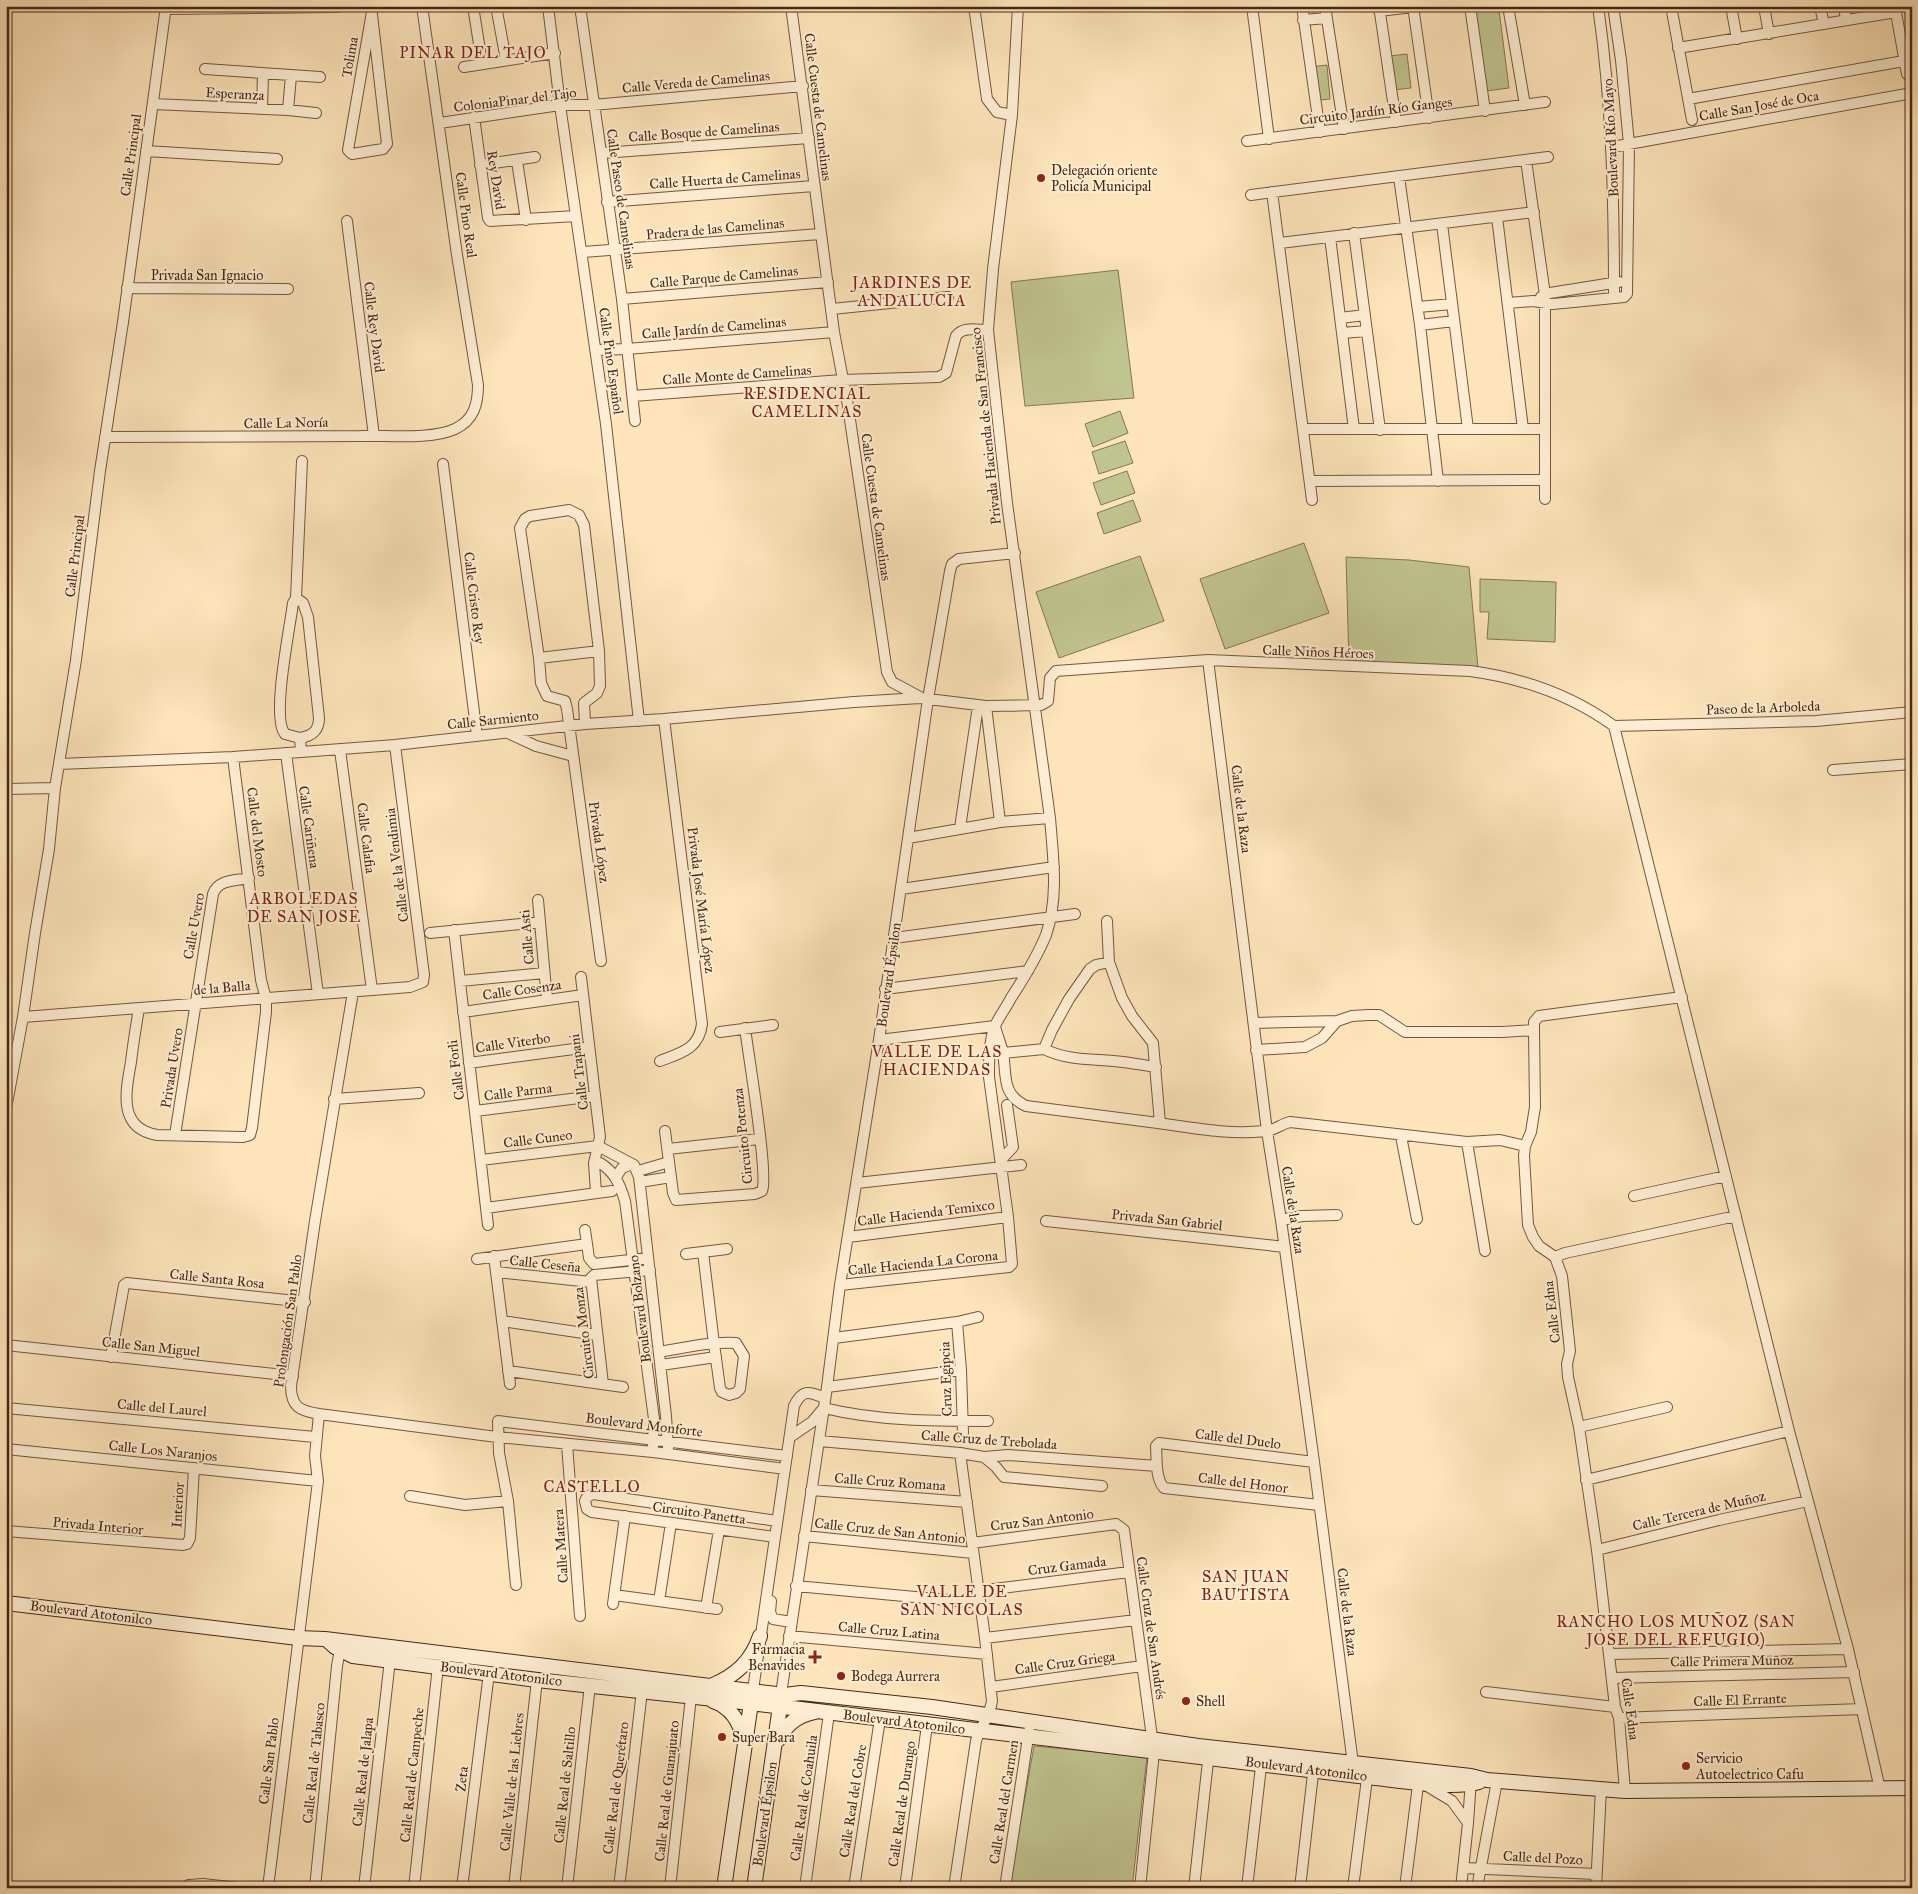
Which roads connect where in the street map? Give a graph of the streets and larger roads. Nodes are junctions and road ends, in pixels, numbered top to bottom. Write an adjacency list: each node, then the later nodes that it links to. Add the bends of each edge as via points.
1 (422, 6): 61 (street, Calle Pino Real)
2 (473, 6): 37 (street)
3 (496, 6): 35 (street)
4 (548, 6): 34 (street, Calle Pino Español)
5 (580, 6): 50 (street, Calle Paseo de Camelinas)
6 (791, 6): 44 (street, Calle Cuesta de Camelinas)
7 (974, 6): 56 (street, via 987,99 997,112)
8 (1018, 6): 56 (street, Privada Hacienda de San Francisco)
9 (1252, 6): 65 (street)
10 (1302, 6): 28 (street)
11 (1325, 6): 27 (street)
12 (1413, 6): 24 (street); 58 (street)
13 (1470, 6): 54 (street)
14 (1508, 6): 51 (street)
15 (1598, 6): 68 (street, Boulevard Río Mayo, via 1607,66)
16 (1613, 6): 67 (street, Boulevard Río Mayo)
17 (1671, 6): 33 (street)
18 (1731, 6): 32 (street)
19 (1764, 6): 31 (street)
20 (1820, 6): 30 (street)
21 (1844, 6): 29 (street)
22 (337, 7): 23 (street)
23 (166, 8): 48 (street, Calle Principal)
24 (1379, 8): 60 (street)
25 (1895, 9): 29 (street); 36 (street)
26 (372, 11): 26 (street, Tolima, via 348,150 352,154 383,149 387,144)
27 (1326, 18): 28 (street); 62 (street)
28 (1303, 20): 63 (street)
29 (1846, 20): 30 (street)
30 (1824, 24): 31 (street)
31 (1768, 34): 32 (street)
32 (1737, 39): 33 (street)
33 (1678, 48): 46 (street)
34 (555, 53): 35 (street); 49 (street, Calle Pino Español)
35 (506, 60): 37 (street)
36 (1904, 61): 41 (street); 46 (street)
37 (482, 63): 38 (street)
38 (464, 66)
39 (205, 69): 40 (street)
40 (264, 74): 42 (street); 52 (street)
41 (1907, 74)
42 (291, 76): 43 (street); 53 (street)
43 (320, 77)
44 (802, 86): 50 (street, Calle Vereda de Camelinas); 64 (street, Calle Cuesta de Camelinas)
45 (1912, 93): 67 (street, Calle San José de Oca)
46 (1688, 99): 59 (street)
47 (1545, 102): 51 (street, Circuito Jardín Río Ganges)
48 (153, 104): 52 (street, Esperanza); 69 (street, Calle Principal)
49 (560, 105): 50 (street, ColoniaPinar del Tajo); 57 (street, ColoniaPinar del Tajo); 83 (street, Calle Pino Español)
50 (593, 105): 70 (street, Calle Paseo de Camelinas)
51 (1525, 105): 54 (street, Circuito Jardín Río Ganges)
52 (262, 108): 53 (street, Esperanza)
53 (288, 110): 55 (street, Esperanza)
54 (1485, 111): 58 (street, Circuito Jardín Río Ganges)
55 (316, 113)
56 (1012, 115): 112 (street, Privada Hacienda de San Francisco)
57 (474, 117): 61 (street, ColoniaPinar del Tajo); 76 (street, Rey David)
58 (1429, 118): 60 (street, Circuito Jardín Río Ganges)
59 (1692, 120)
60 (1396, 122): 62 (street, Circuito Jardín Río Ganges)
61 (440, 123): 121 (street, Calle Pino Real, via 478,385 473,415)
62 (1344, 129): 63 (street, Circuito Jardín Río Ganges)
63 (1320, 132): 65 (street, Circuito Jardín Río Ganges)
64 (808, 138): 70 (street, Calle Bosque de Camelinas); 78 (street, Calle Cuesta de Camelinas)
65 (1270, 138): 66 (street, Circuito Jardín Río Ganges)
66 (1247, 141)
67 (1628, 144): 68 (street, Calle San José de Oca); 95 (street, Boulevard Río Mayo)
68 (1612, 147): 97 (street, Boulevard Río Mayo)
69 (146, 151): 73 (street); 98 (street, Calle Principal)
70 (602, 153): 81 (street, Calle Paseo de Camelinas)
71 (535, 157): 75 (street)
72 (1548, 157): 74 (street)
73 (277, 159)
74 (1526, 160): 77 (street); 82 (street)
75 (517, 161): 76 (street); 85 (street)
76 (480, 165): 85 (street, Rey David, via 488,218 493,222)
77 (1400, 177): 79 (street); 88 (street)
78 (814, 186): 81 (street, Calle Huerta de Camelinas); 90 (street, Calle Cuesta de Camelinas)
79 (1272, 192): 80 (street); 92 (street)
80 (1252, 195)
81 (607, 202): 93 (street, Calle Paseo de Camelinas)
82 (1534, 212): 84 (street); 103 (street)
83 (576, 216): 85 (street, Rey David); 94 (street, Calle Pino Español)
84 (1497, 217): 87 (street); 104 (street)
85 (526, 220)
86 (347, 221): 129 (street, Calle Rey David)
87 (1442, 224): 88 (street); 105 (street)
88 (1406, 229): 89 (street); 106 (street)
89 (1354, 233): 91 (street); 108 (street)
90 (820, 234): 93 (street, Pradera de las Camelinas); 96 (street, Calle Cuesta de Camelinas)
91 (1330, 237): 92 (street); 109 (street)
92 (1280, 243): 122 (street)
93 (614, 251): 94 (street, Pradera de las Camelinas); 102 (street, Calle Paseo de Camelinas)
94 (583, 252): 117 (street, Calle Pino Español)
95 (1628, 281): 97 (street); 101 (street, Boulevard Río Mayo, via 1628,293)
96 (828, 282): 102 (street, Calle Parque de Camelinas); 107 (street, Calle Cuesta de Camelinas)
97 (1614, 282): 101 (street, Boulevard Río Mayo); 103 (street)
98 (127, 288): 99 (street, Privada San Ignacio); 130 (street, Calle Principal)
99 (288, 289)
100 (948, 297): 107 (street)
101 (1619, 297): 103 (street, via 1552,304)
102 (622, 299): 116 (street, Calle Paseo de Camelinas)
103 (1540, 300): 104 (street); 126 (street)
104 (1508, 303): 125 (street)
105 (1452, 304): 106 (street); 110 (street)
106 (1418, 307): 111 (street)
107 (832, 309): 114 (street, Calle Cuesta de Camelinas)
108 (1364, 315): 109 (street); 113 (street)
109 (1340, 318): 115 (street)
110 (1454, 321): 111 (street); 124 (street)
111 (1420, 325): 128 (street)
112 (988, 330): 118 (street, Calle Monte de Camelinas, via 958,332 942,377); 138 (street, Privada Hacienda de San Francisco)
113 (1367, 331): 115 (street); 127 (street)
114 (834, 332): 116 (street, Calle Jardín de Camelinas); 118 (street, Calle Cuesta de Camelinas)
115 (1342, 333): 123 (street)
116 (627, 349): 117 (street, Calle Jardín de Camelinas); 119 (street, Calle Paseo de Camelinas)
117 (596, 350): 148 (street, Calle Pino Español)
118 (842, 380): 119 (street, Calle Monte de Camelinas); 143 (street, Calle Cuesta de Camelinas, via 887,672 892,682)
119 (634, 396): 120 (street, Calle Paseo de Camelinas)
120 (635, 421)
121 (465, 423): 129 (street, Calle La Noría, via 446,432)
122 (1303, 429): 123 (street); 134 (street)
123 (1354, 429): 127 (street)
124 (1468, 429): 125 (street); 128 (street)
125 (1523, 429): 126 (street)
126 (1544, 429): 133 (street)
127 (1380, 430): 128 (street)
128 (1432, 430): 135 (street)
129 (374, 436): 130 (street, Calle La Noría)
130 (105, 437): 161 (street, Calle Principal)
131 (302, 461): 139 (street)
132 (443, 464): 153 (street, Calle Cristo Rey)
133 (1544, 480): 135 (street); 136 (street)
134 (1310, 481): 135 (street); 137 (street)
135 (1438, 481)
136 (1545, 498)
137 (1312, 500)
138 (1014, 553): 143 (street, Boulevard Épsilon, via 959,559 952,564); 144 (street, Privada Hacienda de San Francisco)
139 (296, 598): 154 (street, via 283,673 280,722 285,734); 154 (street, via 303,603 308,617 319,718 317,730)
140 (599, 651): 141 (street); 141 (street, via 584,525 580,515 569,510 530,516 524,519 520,528); 149 (street, via 600,686 597,693 584,703)
141 (539, 658): 150 (street, Privada López, via 542,690 547,696 566,701)
142 (1208, 660): 144 (street, Calle Niños Héroes, via 1056,671 1050,678 1048,701); 151 (street, Calle Niños Héroes, via 1494,674 1577,701); 201 (street, Calle de la Raza)
143 (924, 698): 145 (street); 147 (street, Calle Sarmiento); 169 (street, Boulevard Épsilon)
144 (1036, 705): 145 (street); 166 (street, Privada Hacienda de San Francisco)
145 (982, 706): 167 (street); 168 (street)
146 (1912, 712): 151 (street, Paseo de la Arboleda, via 1816,721)
147 (664, 719): 148 (street, Calle Sarmiento); 212 (street, Privada José María López, via 702,1024 696,1043)
148 (639, 721): 149 (street, Calle Sarmiento)
149 (585, 724): 150 (street, Calle Sarmiento)
150 (569, 726): 152 (street, Calle Sarmiento); 159 (street, Privada López)
151 (1614, 726): 193 (street)
152 (508, 732): 153 (street, Calle Sarmiento); 159 (street, via 536,746)
153 (477, 736): 155 (street, Calle Sarmiento)
154 (300, 738): 157 (street)
155 (395, 746): 156 (street, Calle Sarmiento); 187 (street, Calle de la Vendimia)
156 (340, 750): 157 (street, Calle Sarmiento); 189 (street, Calle Calafia)
157 (301, 751): 158 (street, Calle Sarmiento)
158 (286, 753): 160 (street, Calle Sarmiento); 191 (street, Calle Cariñena)
159 (573, 756): 181 (street, Privada López)
160 (234, 757): 161 (street, Calle Sarmiento); 171 (street, Calle del Mosto)
161 (59, 764): 164 (street, Calle Principal)
162 (1912, 764): 163 (street)
163 (1833, 770)
164 (55, 788): 165 (street); 199 (street, Calle Principal, via 49,850)
165 (6, 789)
166 (1050, 818): 167 (street); 170 (street, Privada Hacienda de San Francisco)
167 (1000, 822): 168 (street)
168 (960, 828): 169 (street)
169 (908, 838): 172 (street, Boulevard Épsilon)
170 (1054, 867): 172 (street); 175 (street, Privada Hacienda de San Francisco)
171 (249, 878): 194 (street, Calle del Mosto); 196 (street, Calle Uvero, via 221,884 215,889)
172 (901, 889): 180 (street, Boulevard Épsilon)
173 (538, 900): 177 (street, Calle Asti)
174 (1075, 914): 175 (street)
175 (1051, 917): 180 (street); 183 (street, Privada Hacienda de San Francisco)
176 (1107, 921): 182 (street)
177 (540, 922): 178 (street); 184 (street, Calle Asti)
178 (454, 930): 179 (street); 186 (street, Calle Forli)
179 (430, 932)
180 (894, 938): 188 (street, Boulevard Épsilon)
181 (601, 961)
182 (1109, 962): 209 (street, via 1096,964 1090,969 1069,999); 214 (street, via 1122,998 1153,1043)
183 (1028, 971): 188 (street); 203 (street, Privada Hacienda de San Francisco)
184 (544, 973): 186 (street); 195 (street, Calle Asti)
185 (581, 977): 192 (street, Calle Trapani)
186 (460, 981): 198 (street, Calle Forli)
187 (423, 982): 189 (street, de la Balla)
188 (885, 989): 207 (street, Boulevard Épsilon)
189 (372, 990): 190 (street, de la Balla)
190 (353, 992): 191 (street, de la Balla); 217 (street, Prolongación San Pablo)
191 (318, 994): 194 (street, de la Balla)
192 (583, 996): 195 (street, Calle Cosenza); 208 (street, Calle Trapani)
193 (1682, 997): 205 (street, via 1539,1016 1534,1022); 238 (street)
194 (266, 998): 196 (street, de la Balla); 225 (street, Calle del Mosto, via 250,1135)
195 (547, 1000): 198 (street, Calle Cosenza)
196 (196, 1004): 197 (street, de la Balla); 225 (street, Privada Uvero)
197 (139, 1008): 199 (street, de la Balla); 225 (street, via 125,1096 128,1112 134,1123 148,1133)
198 (463, 1012): 213 (street, Calle Forli)
199 (23, 1017): 219 (street, Calle Principal)
200 (1337, 1021): 201 (street); 205 (street, via 1352,1016 1379,1015 1405,1032); 210 (street, via 1312,1045)
201 (1254, 1023): 210 (street, Calle de la Raza)
202 (773, 1025): 204 (street)
203 (995, 1026): 207 (street); 211 (street); 221 (street, Privada Hacienda de San Francisco, via 989,1077)
204 (745, 1028): 206 (street); 227 (street, Circuito Potenza)
205 (1534, 1030): 230 (street, via 1536,1107)
206 (720, 1032)
207 (879, 1040): 242 (street, Boulevard Épsilon)
208 (589, 1047): 213 (street, Calle Viterbo); 216 (street, Calle Trapani)
209 (1044, 1049): 211 (street); 214 (street, via 1057,1056)
210 (1256, 1050): 224 (street, Calle de la Raza)
211 (1002, 1053): 218 (street)
212 (660, 1061)
213 (469, 1063): 220 (street, Calle Forli)
214 (1156, 1067): 222 (street)
215 (419, 1093): 217 (street)
216 (595, 1096): 220 (street, Calle Parma); 229 (street, Calle Trapani, via 600,1137)
217 (334, 1099): 273 (street, Prolongación San Pablo)
218 (1012, 1103): 221 (street); 222 (street); 235 (street, via 1013,1147)
219 (6, 1109)
220 (475, 1111): 232 (street, Calle Forli)
221 (995, 1111): 235 (street, Privada Hacienda de San Francisco)
222 (1160, 1124): 224 (street, via 1192,1130)
223 (665, 1131): 231 (street, Circuito Potenza)
224 (1267, 1131): 226 (street, via 1290,1122); 251 (street, Calle de la Raza)
225 (175, 1135)
226 (1401, 1136): 228 (street); 250 (street)
227 (759, 1139): 231 (street); 240 (street, Circuito Potenza, via 764,1184 760,1192 679,1201 674,1198)
228 (1467, 1142): 230 (street, via 1500,1140); 259 (street)
229 (598, 1146): 232 (street, Calle Cuneo); 234 (street, Calle Trapani); 237 (street)
230 (1525, 1146): 263 (street, via 1528,1225 1539,1246)
231 (668, 1150): 233 (street, Circuito Potenza)
232 (481, 1160): 246 (street, Calle Forli)
233 (669, 1162): 237 (street); 240 (street, Circuito Potenza)
234 (594, 1163): 239 (street, via 602,1164); 244 (street)
235 (1001, 1164): 236 (street); 242 (street); 249 (street, Privada Hacienda de San Francisco)
236 (1021, 1165)
237 (635, 1167): 239 (street, via 622,1168); 241 (street, Boulevard Bolzano)
238 (1726, 1176): 245 (street); 248 (street)
239 (616, 1177): 266 (street, Boulevard Bolzano, via 624,1201)
240 (671, 1177): 241 (street)
241 (640, 1182): 264 (street, Boulevard Bolzano)
242 (857, 1183): 255 (street, Boulevard Épsilon)
243 (612, 1191): 244 (street)
244 (596, 1193): 246 (street)
245 (1634, 1196)
246 (486, 1208): 253 (street, Calle Forli)
247 (1337, 1215): 251 (street)
248 (1736, 1216): 263 (street, via 1565,1252); 299 (street)
249 (1008, 1217): 255 (street, Calle Hacienda Temixco); 267 (street, Privada Hacienda de San Francisco, via 1012,1264)
250 (1417, 1218)
251 (1281, 1220): 257 (street, Calle de la Raza)
252 (1046, 1221): 257 (street, Privada San Gabriel)
253 (488, 1225)
254 (585, 1230): 256 (street)
255 (848, 1237): 272 (street, Boulevard Épsilon)
256 (587, 1244): 262 (street); 266 (street, via 588,1258 594,1264)
257 (1285, 1247): 314 (street, Calle de la Raza)
258 (727, 1249): 260 (street)
259 (1485, 1251)
260 (703, 1252): 261 (street); 279 (street)
261 (686, 1254)
262 (494, 1256): 265 (street); 269 (street)
263 (1555, 1257): 298 (street, Calle Edna, via 1562,1276 1570,1351 1568,1377)
264 (648, 1258): 266 (street); 268 (street, Boulevard Bolzano)
265 (476, 1259)
266 (633, 1260): 270 (street, Boulevard Bolzano)
267 (1009, 1268): 272 (street, Calle Hacienda La Corona)
268 (650, 1270): 270 (street, Circuito Monza); 281 (street, Boulevard Bolzano)
269 (496, 1272): 271 (street, Calle Ceseña); 275 (street)
270 (634, 1272): 271 (street, Circuito Monza, via 594,1275); 304 (street, Boulevard Bolzano)
271 (591, 1282): 277 (street, Circuito Monza)
272 (840, 1285): 278 (street, Boulevard Épsilon)
273 (305, 1302): 282 (street, Calle Santa Rosa, via 127,1283 124,1285); 287 (street, Prolongación San Pablo)
274 (978, 1317): 276 (street)
275 (502, 1321): 277 (street); 286 (street)
276 (957, 1322): 278 (street); 285 (street, Cruz Egipcia)
277 (597, 1335): 289 (street, Circuito Monza)
278 (834, 1338): 291 (street, Boulevard Épsilon)
279 (714, 1344): 281 (street); 283 (street); 283 (street, via 736,1343 743,1353 740,1389 733,1395 725,1394 720,1388)
280 (6, 1345): 282 (street, Calle San Miguel)
281 (659, 1352): 284 (street, Boulevard Bolzano)
282 (111, 1357): 287 (street, Calle San Miguel)
283 (716, 1357): 284 (street)
284 (661, 1365): 306 (street, Boulevard Bolzano)
285 (961, 1370): 291 (street); 296 (street, Cruz Egipcia)
286 (508, 1371): 288 (street); 289 (street, Circuito Monza)
287 (294, 1376): 295 (street, Prolongación San Pablo, via 291,1394 294,1402 304,1412)
288 (510, 1384)
289 (603, 1384): 290 (street, Circuito Monza)
290 (623, 1387)
291 (827, 1387): 292 (street, Boulevard Épsilon)
292 (825, 1403): 296 (street, via 879,1417); 301 (street, via 812,1422); 301 (street, via 808,1393 800,1396 794,1406); 305 (street, Boulevard Épsilon)
293 (1667, 1407): 298 (street)
294 (6, 1408): 302 (street, Calle del Laurel)
295 (319, 1414): 302 (street); 303 (street, Prolongación San Pablo)
296 (962, 1421): 297 (street); 300 (street, Cruz Egipcia)
297 (988, 1421)
298 (1579, 1427): 318 (street, Calle Edna)
299 (1790, 1431): 318 (street); 324 (street)
300 (963, 1434)
301 (790, 1436): 312 (street)
302 (315, 1437): 319 (street)
303 (497, 1437): 304 (street, Boulevard Monforte, via 498,1421); 307 (street, Boulevard Monforte); 323 (street)
304 (654, 1440): 306 (street, Boulevard Monforte); 309 (street, Boulevard Bolzano)
305 (819, 1441): 310 (street, Calle Cruz de Trebolada); 321 (street, Boulevard Épsilon)
306 (668, 1442): 311 (street, Boulevard Bolzano); 312 (street, Boulevard Monforte)
307 (567, 1444): 309 (street, Boulevard Monforte); 345 (street, Calle Matera)
308 (6, 1448): 316 (street, Calle Los Naranjos)
309 (653, 1452): 311 (street, Boulevard Monforte)
310 (960, 1453): 313 (street, Calle Cruz de Trebolada); 325 (street)
311 (667, 1454): 317 (street, Boulevard Monforte)
312 (787, 1456): 317 (street)
313 (984, 1457): 315 (street, Calle Cruz de Trebolada, via 1008,1455); 320 (street, via 1004,1477)
314 (1314, 1462): 315 (street, Calle del Duelo, via 1159,1443 1156,1446); 326 (street, Calle de la Raza)
315 (1157, 1466): 326 (street, Calle del Honor, via 1160,1484 1164,1488)
316 (194, 1468): 319 (street, Calle Los Naranjos); 335 (street, Interior)
317 (785, 1469): 328 (street)
318 (1586, 1480): 337 (street, Calle Edna)
319 (318, 1481): 350 (street)
320 (1102, 1486)
321 (811, 1490): 325 (street, Calle Cruz Romana); 333 (street, Boulevard Épsilon)
322 (410, 1496): 323 (street, via 465,1504)
323 (508, 1501): 339 (street)
324 (1808, 1501): 337 (street, Calle Tercera de Muñoz); 353 (street)
325 (967, 1502): 336 (street)
326 (1319, 1506): 386 (street, Calle de la Raza)
327 (625, 1516): 328 (street, Circuito Panetta, via 589,1511 586,1499 593,1494); 329 (street, Circuito Panetta); 342 (street, via 614,1600)
328 (778, 1521): 334 (street)
329 (671, 1523): 331 (street, Circuito Panetta); 342 (street)
330 (1116, 1524): 336 (street, Cruz San Antonio); 338 (street, Calle Cruz de San Andrés, via 1124,1530)
331 (719, 1530): 334 (street, Circuito Panetta); 342 (street, via 712,1609)
332 (6, 1531): 335 (street, Privada Interior, via 161,1545)
333 (804, 1536): 336 (street, Calle Cruz de San Antonio); 340 (street, Boulevard Épsilon)
334 (774, 1542): 347 (street, via 776,1560 770,1612 777,1620); 348 (street)
335 (187, 1544)
336 (973, 1548): 341 (street)
337 (1596, 1550): 355 (street, Calle Edna)
338 (1129, 1572): 341 (street, Cruz Gamada); 346 (street, Calle Cruz de San Andrés)
339 (516, 1585)
340 (796, 1586): 344 (street); 347 (street, Boulevard Épsilon)
341 (978, 1591): 344 (street)
342 (659, 1601)
343 (6, 1603): 350 (street, Boulevard Atotonilco)
344 (980, 1603): 351 (street)
345 (580, 1616)
346 (1136, 1620): 351 (street); 358 (street, Calle Cruz de San Andrés)
347 (791, 1622): 349 (street, Boulevard Épsilon)
348 (760, 1636): 364 (street, via 756,1650 744,1665); 369 (street)
349 (789, 1636): 354 (street, Calle Cruz Latina); 370 (street, Boulevard Épsilon)
350 (298, 1638): 352 (street, Boulevard Atotonilco, via 325,1639); 402 (street, Calle San Pablo)
351 (985, 1638): 354 (street)
352 (341, 1645): 356 (street, Boulevard Atotonilco, via 352,1656); 364 (street, Boulevard Atotonilco); 403 (street, Calle Real de Tabasco)
353 (1848, 1650): 355 (street); 359 (street)
354 (987, 1654): 365 (street)
355 (1610, 1654): 361 (street, Calle Edna)
356 (390, 1660): 357 (street, Boulevard Atotonilco); 404 (street, Calle Real de Jalapa)
357 (438, 1666): 360 (street, Boulevard Atotonilco); 405 (street, Calle Real de Campeche)
358 (1142, 1666): 365 (street, Calle Cruz Griega); 383 (street, Calle Cruz de San Andrés)
359 (1854, 1672): 361 (street, Calle Primera Muñoz); 372 (street)
360 (489, 1673): 362 (street, Boulevard Atotonilco); 406 (street, Zeta)
361 (1612, 1678): 371 (street, Calle Edna)
362 (537, 1680): 363 (street, Boulevard Atotonilco); 407 (street, Calle Valle de las Liebres)
363 (590, 1685): 366 (street, Boulevard Atotonilco); 408 (street, Calle Real de Saltillo)
364 (713, 1685): 369 (street, Boulevard Atotonilco)
365 (991, 1687): 374 (street)
366 (642, 1691): 368 (street, Boulevard Atotonilco); 409 (street, Calle Real de Querétaro)
367 (1486, 1692): 371 (street)
368 (698, 1697): 369 (street, Boulevard Atotonilco); 381 (street, via 723,1706 735,1717); 410 (street, Calle Real de Guanajuato)
369 (752, 1697): 370 (street, Boulevard Atotonilco); 381 (street)
370 (781, 1700): 373 (street, Boulevard Atotonilco); 374 (street, Boulevard Atotonilco, via 821,1694); 382 (street, Boulevard Épsilon)
371 (1615, 1707): 375 (street, Calle Edna)
372 (1862, 1709): 375 (street, Calle El Errante); 394 (street)
373 (825, 1712): 376 (street, Boulevard Atotonilco); 382 (street, via 804,1715 792,1721); 413 (street, Calle Real de Coahuila)
374 (989, 1714): 377 (street, Boulevard Atotonilco); 379 (street)
375 (1619, 1718): 395 (street, Calle Edna)
376 (880, 1719): 378 (street, Boulevard Atotonilco); 414 (street, Calle Real del Cobre)
377 (1030, 1720): 380 (street, Calle Real del Carmen); 383 (street, Boulevard Atotonilco)
378 (927, 1725): 379 (street, Boulevard Atotonilco); 415 (street, Calle Real de Durango)
379 (979, 1731): 380 (street, Boulevard Atotonilco); 416 (street)
380 (1028, 1736): 383 (street, Boulevard Atotonilco); 417 (street, Calle Real del Carmen)
381 (744, 1745): 411 (street)
382 (775, 1745): 412 (street, Boulevard Épsilon)
383 (1152, 1745): 384 (street, Boulevard Atotonilco); 418 (street, Calle Cruz de San Andrés)
384 (1209, 1752): 385 (street, Boulevard Atotonilco); 419 (street)
385 (1262, 1758): 387 (street, Boulevard Atotonilco); 420 (street)
386 (1353, 1764): 387 (street, Boulevard Atotonilco); 388 (street, Boulevard Atotonilco)
387 (1314, 1765): 388 (street, Boulevard Atotonilco); 421 (street)
388 (1368, 1771): 389 (street, Boulevard Atotonilco); 422 (street)
389 (1420, 1778): 390 (street, Boulevard Atotonilco); 396 (street, via 1452,1801); 423 (street)
390 (1470, 1780): 391 (street, Boulevard Atotonilco); 396 (street)
391 (1492, 1781): 393 (street, Boulevard Atotonilco); 398 (street)
392 (1912, 1788): 394 (street, Boulevard Atotonilco)
393 (1601, 1789): 395 (street, Boulevard Atotonilco); 399 (street, Calle del Pozo)
394 (1880, 1789): 395 (street, Boulevard Atotonilco)
395 (1625, 1791)
396 (1468, 1823): 397 (street)
397 (1464, 1868): 398 (street, Calle del Pozo); 424 (street)
398 (1480, 1868): 399 (street, Calle del Pozo); 425 (street)
399 (1596, 1874): 426 (street)
400 (188, 1886): 401 (street, via 203,1884)
401 (238, 1888)
402 (268, 1888)
403 (316, 1888)
404 (364, 1888)
405 (414, 1888)
406 (462, 1888)
407 (514, 1888)
408 (567, 1888)
409 (619, 1888)
410 (670, 1888)
411 (724, 1888)
412 (754, 1888)
413 (805, 1888)
414 (854, 1888)
415 (905, 1888)
416 (954, 1888)
417 (1005, 1888)
418 (1140, 1888)
419 (1194, 1888)
420 (1247, 1888)
421 (1300, 1888)
422 (1353, 1888)
423 (1405, 1888)
424 (1461, 1888)
425 (1478, 1888)
426 (1596, 1888)

